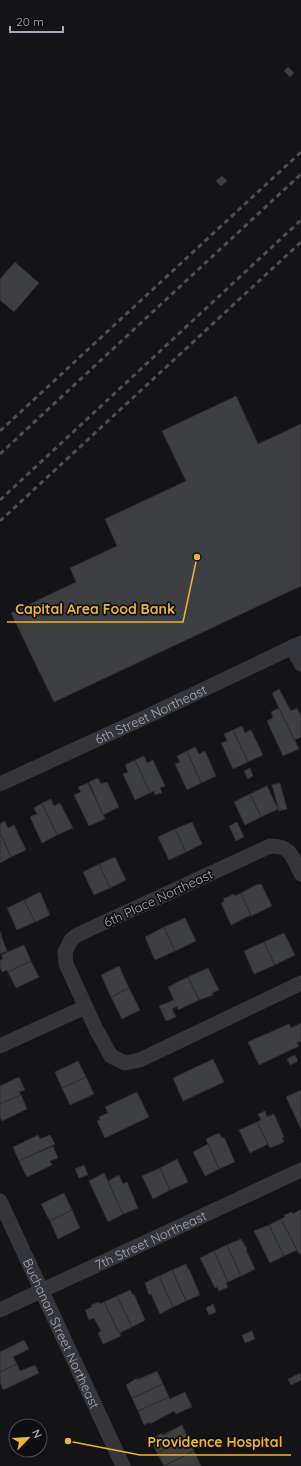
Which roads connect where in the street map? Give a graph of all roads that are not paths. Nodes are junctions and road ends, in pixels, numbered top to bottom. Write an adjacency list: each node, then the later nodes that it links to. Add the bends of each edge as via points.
1 (296, 645): 2 (street); 3 (street, 6th Street Northeast)
2 (301, 664)
3 (0, 784)
4 (301, 874): 6 (street, 6th Place Northeast, via 290,853 281,846 270,846 77,935 71,940 65,952 66,964)
5 (301, 983): 6 (street, 6th Place Northeast, via 140,1060 125,1062 111,1056)
6 (85, 1007): 7 (street)
7 (0, 1046)
8 (301, 1170): 10 (street, 7th Street Northeast)
9 (0, 1201): 10 (street, Buchanan Street Northeast)
10 (42, 1291): 11 (street, 7th Street Northeast); 12 (street, Buchanan Street Northeast)
11 (0, 1310)
12 (124, 1466)

